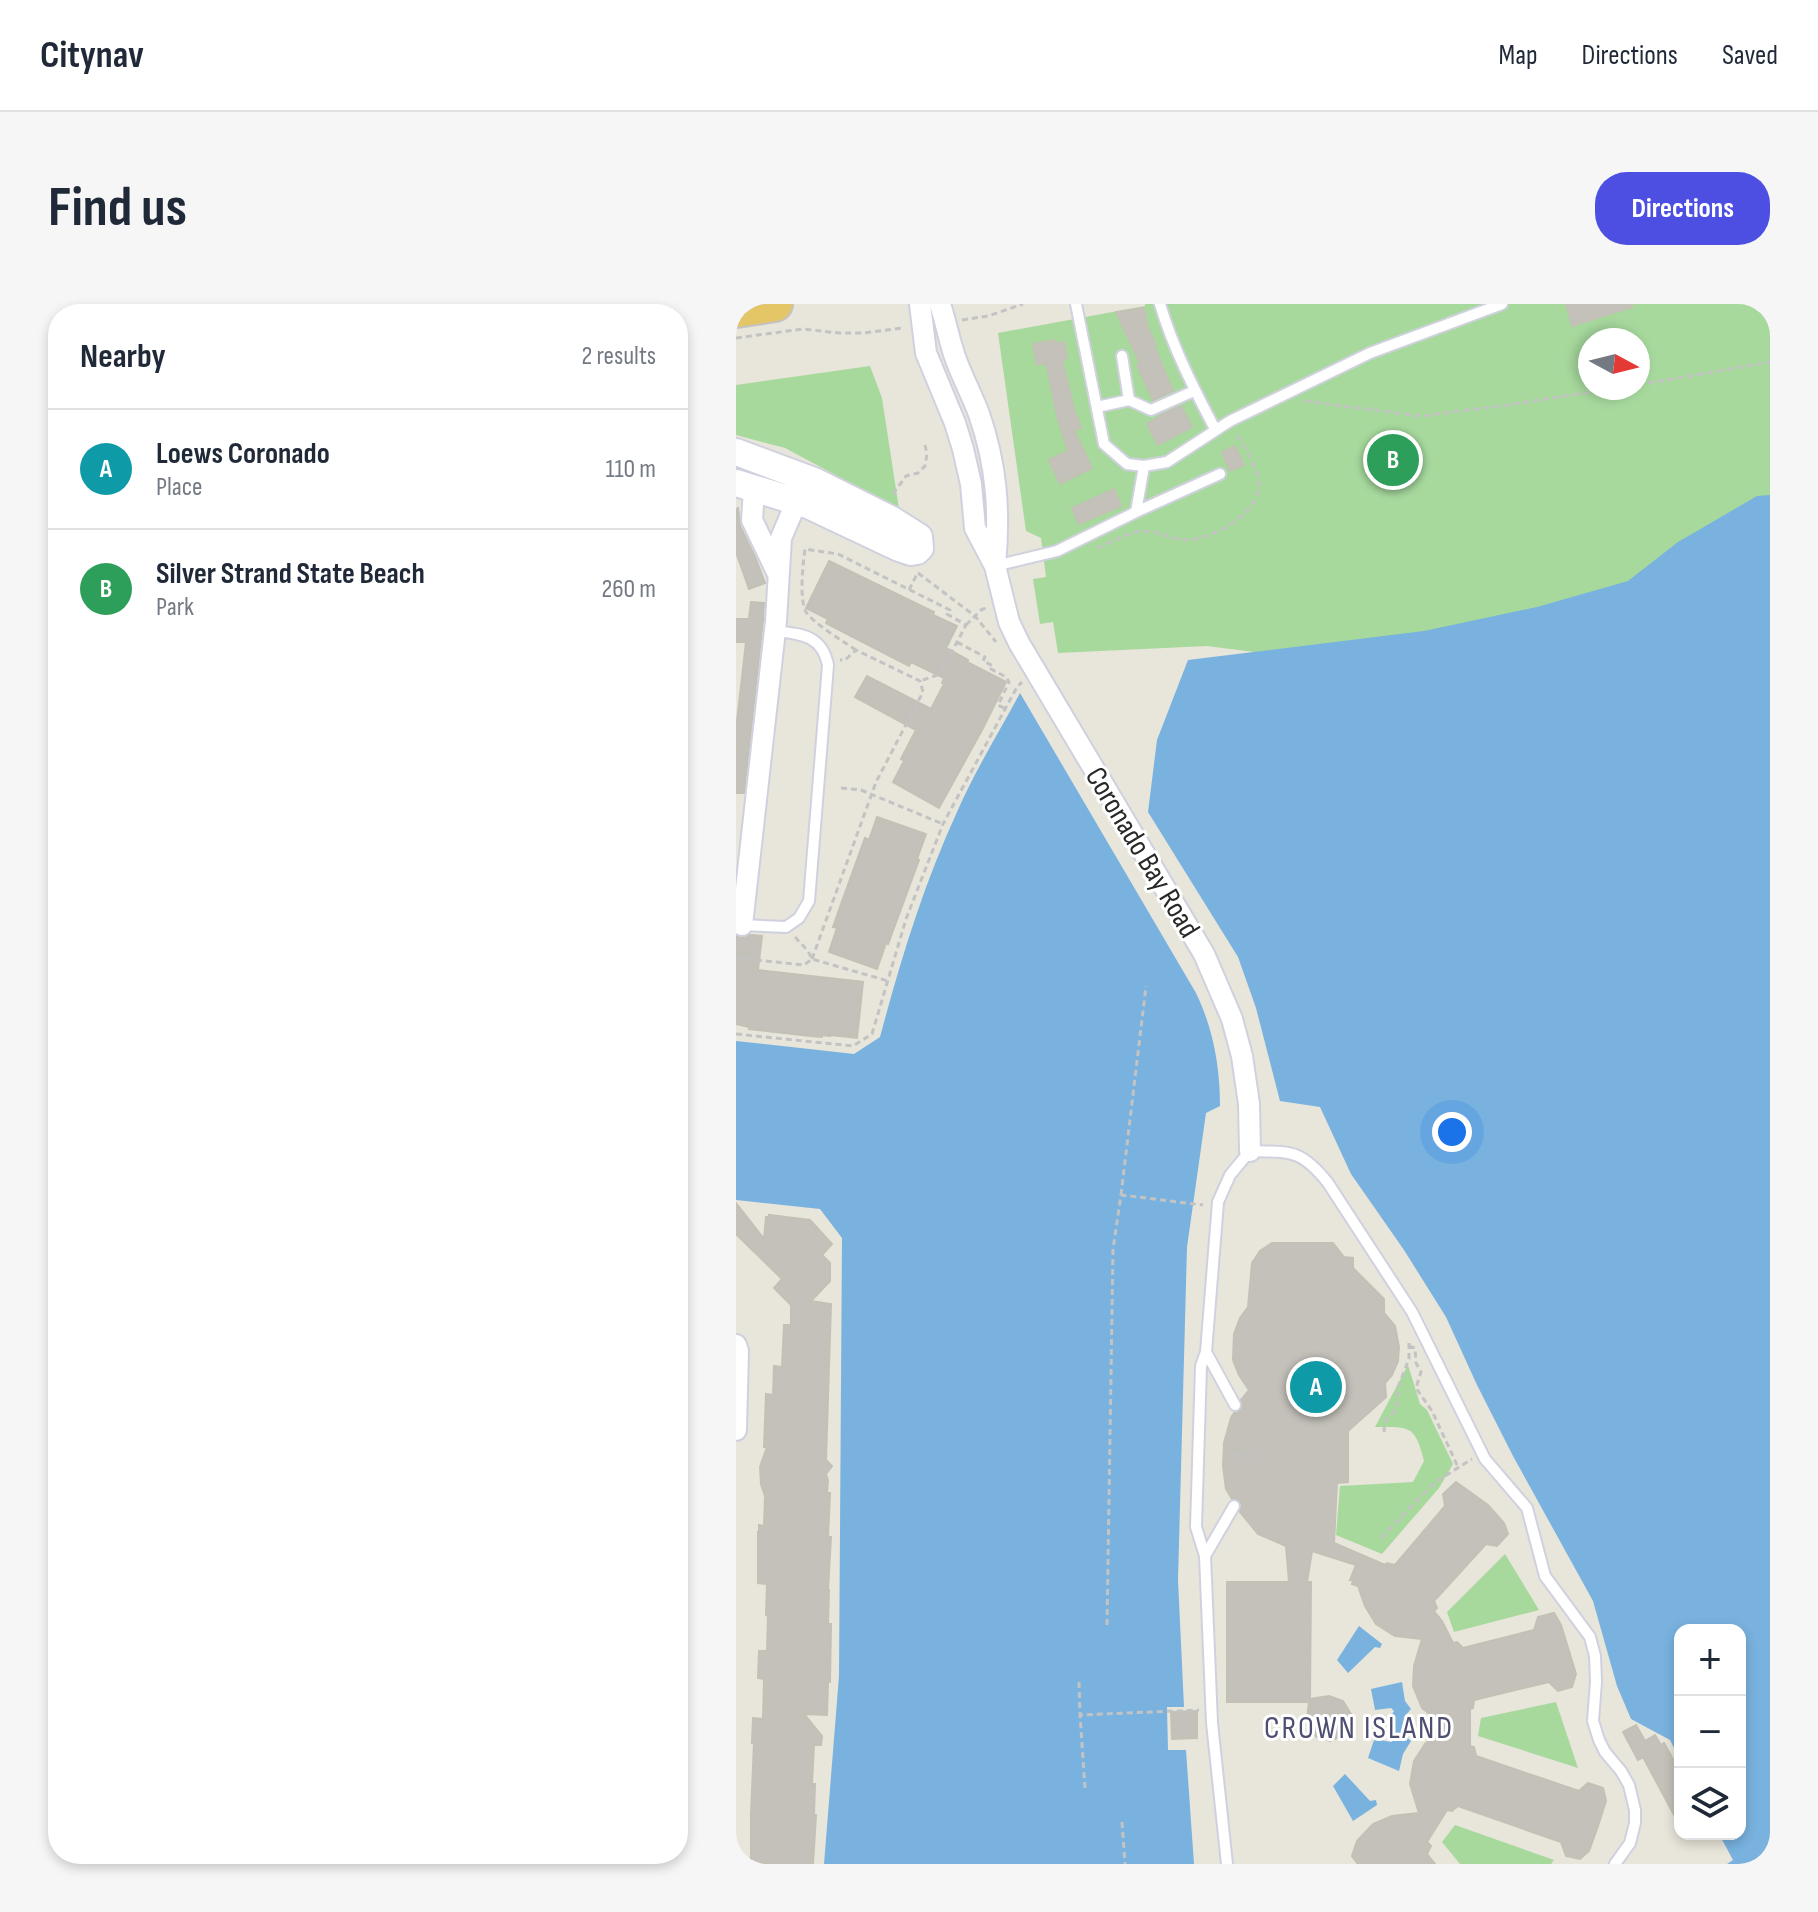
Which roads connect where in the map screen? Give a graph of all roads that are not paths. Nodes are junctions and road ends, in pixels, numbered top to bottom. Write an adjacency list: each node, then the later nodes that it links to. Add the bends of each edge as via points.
1 (775, 304): 6 (highway)
2 (920, 304): 19 (street, Coronado Bay Road, via 926,353 963,449 975,528)
3 (1076, 304): 11 (lane)
4 (1160, 304): 9 (lane)
5 (1502, 304): 12 (lane, via 1370,353)
6 (736, 310)
7 (943, 313): 19 (street, Coronado Bay Road, via 989,445 997,499)
8 (1122, 356): 10 (lane)
9 (1194, 391): 10 (lane, via 1151,410); 12 (lane)
10 (1129, 400): 11 (lane)
11 (1097, 407): 14 (lane, via 1104,444 1127,464)
12 (1215, 429): 14 (lane, via 1167,462)
13 (736, 452): 17 (street, via 814,481 882,515 919,537 920,548 899,548)
14 (1144, 466): 18 (lane)
15 (1220, 474): 18 (lane)
16 (745, 486): 17 (street); 20 (street, via 752,520)
17 (796, 503): 20 (street, via 781,538)
18 (1136, 512): 19 (lane, via 1057,551)
19 (995, 566): 23 (street, Coronado Bay Road, via 1019,643 1218,984 1242,1056)
20 (779, 576): 21 (street)
21 (775, 631): 22 (street); 22 (lane, via 819,643 827,660 809,901 786,927)
22 (742, 925)
23 (1250, 1151): 25 (lane, via 1230,1175 1218,1202); 31 (lane, via 1303,1157 1328,1183 1412,1312 1482,1453 1527,1508 1545,1576 1590,1637 1596,1682 1593,1721 1605,1752 1629,1785 1635,1823 1630,1843)
24 (737, 1348): 27 (street)
25 (1206, 1352): 26 (lane); 29 (lane, via 1201,1366 1196,1527)
26 (1235, 1405)
27 (736, 1430)
28 (1234, 1506): 29 (lane)
29 (1205, 1556): 30 (lane, via 1211,1709)
30 (1227, 1864)
31 (1615, 1864)

